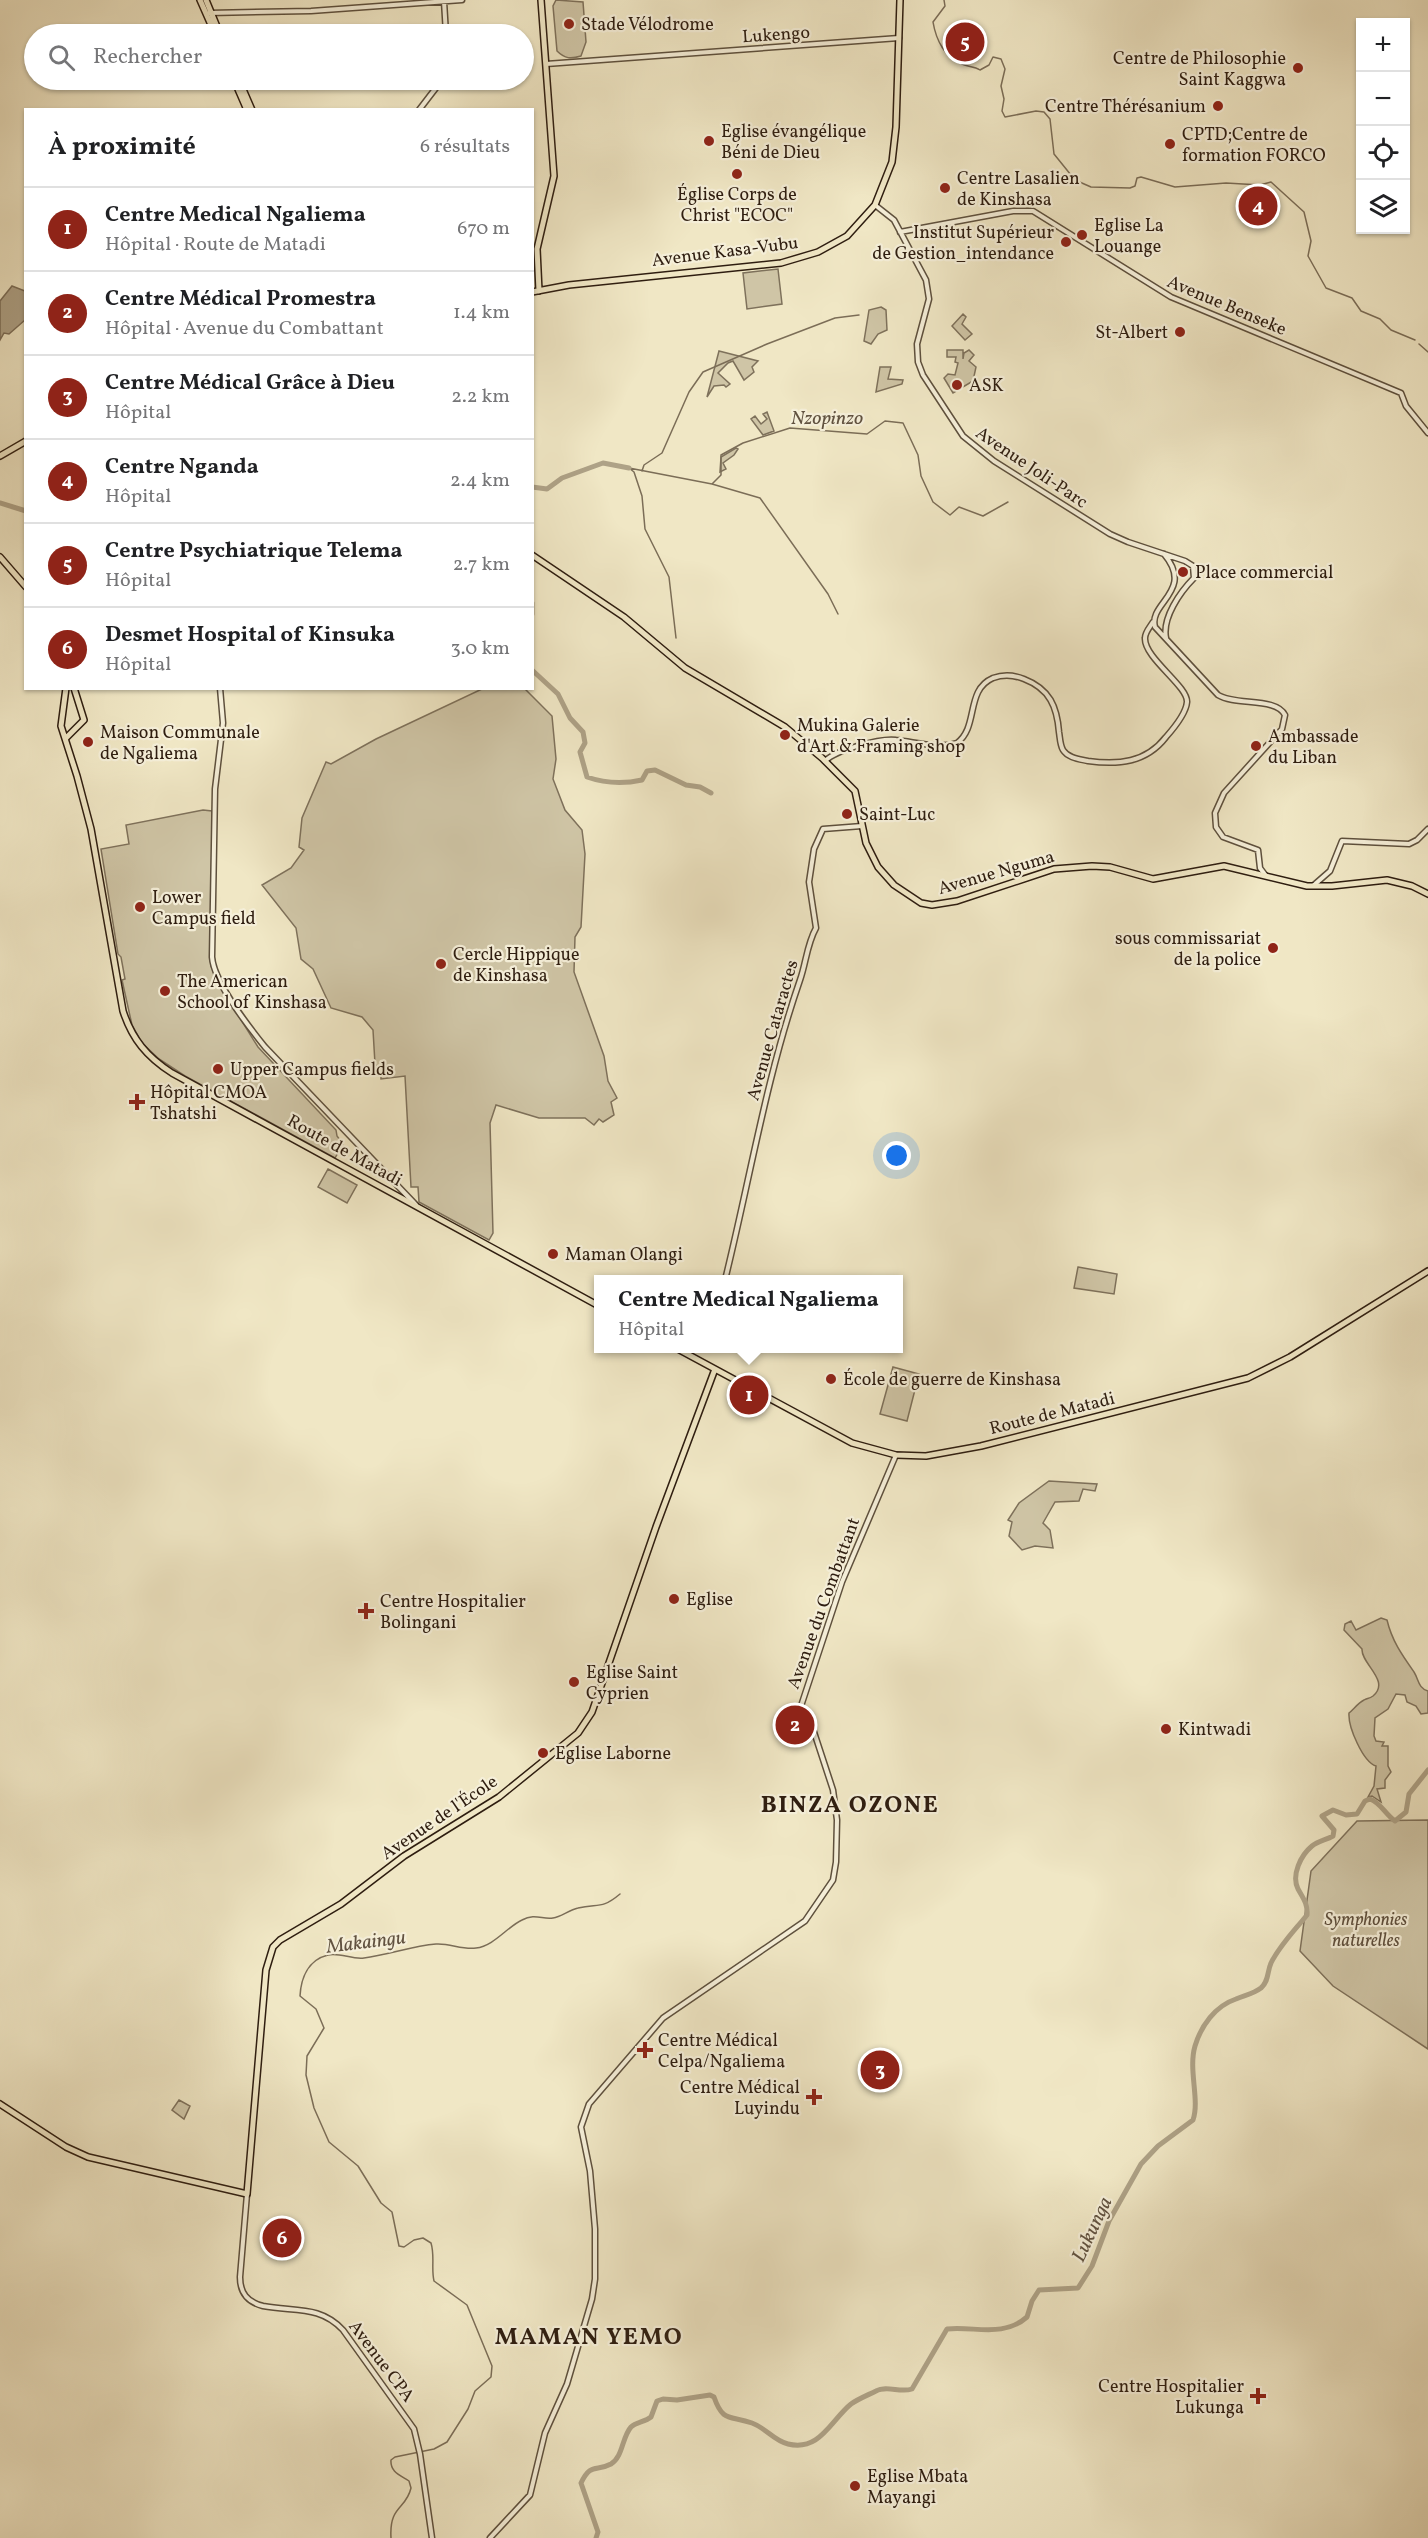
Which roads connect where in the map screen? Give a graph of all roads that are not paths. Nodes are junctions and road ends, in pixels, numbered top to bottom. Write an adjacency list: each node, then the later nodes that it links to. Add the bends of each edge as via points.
1 (200, 0): 7 (main road)
2 (206, 0): 7 (main road)
3 (462, 0): 6 (street)
4 (541, 0): 12 (main road)
5 (900, 0): 11 (main road, Avenue Kasa-Vubu)
6 (444, 1): 7 (street, via 308,11); 10 (street)
7 (208, 13): 8 (main road); 9 (main road)
8 (212, 24)
9 (214, 24)
10 (445, 24)
11 (900, 38): 12 (street, Lukengo); 19 (main road, Avenue Kasa-Vubu, via 894,153)
12 (546, 64): 21 (main road, via 554,179 537,249)
13 (239, 90): 16 (main road)
14 (243, 90): 17 (main road)
15 (434, 90): 18 (street)
16 (247, 108)
17 (251, 108)
18 (421, 108)
19 (874, 205): 20 (street, Avenue Joli-Parc, via 891,216); 21 (main road, Avenue Kasa-Vubu, via 841,240 787,262)
20 (900, 232): 23 (street, Avenue Benseke, via 1013,211 1033,211 1171,297 1401,393 1406,406); 26 (street, Avenue Joli-Parc, via 927,280 929,291 916,348 918,365 963,436 994,461 1110,534)
21 (540, 291): 22 (main road, Avenue Kasa-Vubu)
22 (534, 292)
23 (1428, 433)
24 (24, 442): 25 (main road)
25 (0, 456)
26 (1163, 554): 29 (street, Avenue Joli-Parc); 30 (street)
27 (534, 556): 40 (main road, Avenue Nguma, via 624,617 685,668 785,727)
28 (0, 557): 31 (main road)
29 (1183, 560): 30 (street); 33 (street, via 1193,566 1195,574)
30 (1174, 570): 32 (street)
31 (24, 584)
32 (1170, 594): 33 (street); 34 (street)
33 (1177, 600): 35 (street, via 1166,622)
34 (1154, 625): 35 (street); 40 (street, via 1145,642 1187,701 1164,740 1140,758 1112,764 1068,754 1061,747 1057,714 1049,696 1028,680 1009,675 995,677 983,686 974,700 965,735 957,743 943,746 887,740 833,755)
35 (1166, 638): 43 (street, via 1218,695 1275,706 1285,715 1282,729 1224,793 1215,813 1220,833 1257,849)
36 (66, 690): 37 (main road); 39 (main road, Route de Matadi, via 61,718)
37 (74, 690): 39 (main road, via 84,720)
38 (220, 690): 48 (street, via 223,723 214,789 214,969 243,1019 265,1047)
39 (66, 738): 48 (main road, Route de Matadi, via 91,829 123,1011 137,1042 149,1057 172,1073)
40 (825, 761): 41 (main road, Avenue Nguma, via 855,791)
41 (862, 825): 44 (main road, Avenue Nguma, via 869,851 883,874 905,894 928,905 957,901 1065,867 1106,867 1153,879 1221,866); 50 (street, Avenue Cataractes, via 823,829 814,849 808,888 816,928 784,1027)
42 (1428, 829): 46 (street, via 1409,844 1342,841 1330,871)
43 (1258, 861): 44 (street); 45 (street)
44 (1253, 873): 45 (main road, Avenue Nguma)
45 (1266, 876): 46 (main road, Avenue Nguma)
46 (1312, 886): 47 (main road, Avenue Nguma, via 1387,880)
47 (1428, 894)
48 (407, 1198): 51 (main road, Route de Matadi, via 420,1209)
49 (1428, 1271): 54 (main road, Route de Matadi, via 1290,1357 1248,1377 981,1446 926,1456)
50 (726, 1275)
51 (594, 1303)
52 (686, 1354): 53 (main road, Route de Matadi)
53 (715, 1369): 54 (main road, Route de Matadi, via 834,1435); 56 (main road, Avenue de l'École, via 583,1729 499,1797 404,1856 341,1904 273,1947 266,1970)
54 (896, 1455): 59 (street, Avenue du Combattant, via 842,1582 800,1711 813,1729 833,1790 837,1845 832,1880 805,1921 657,2025 597,2092 584,2115 582,2135 595,2229 592,2299 567,2384 545,2433 530,2495)
55 (0, 2104): 56 (main road, via 88,2157)
56 (247, 2194): 57 (street, Avenue de l'École)
57 (240, 2287): 58 (street, Avenue CPA, via 243,2295 256,2305 313,2312 335,2321 414,2429)
58 (432, 2538)
59 (490, 2538)

